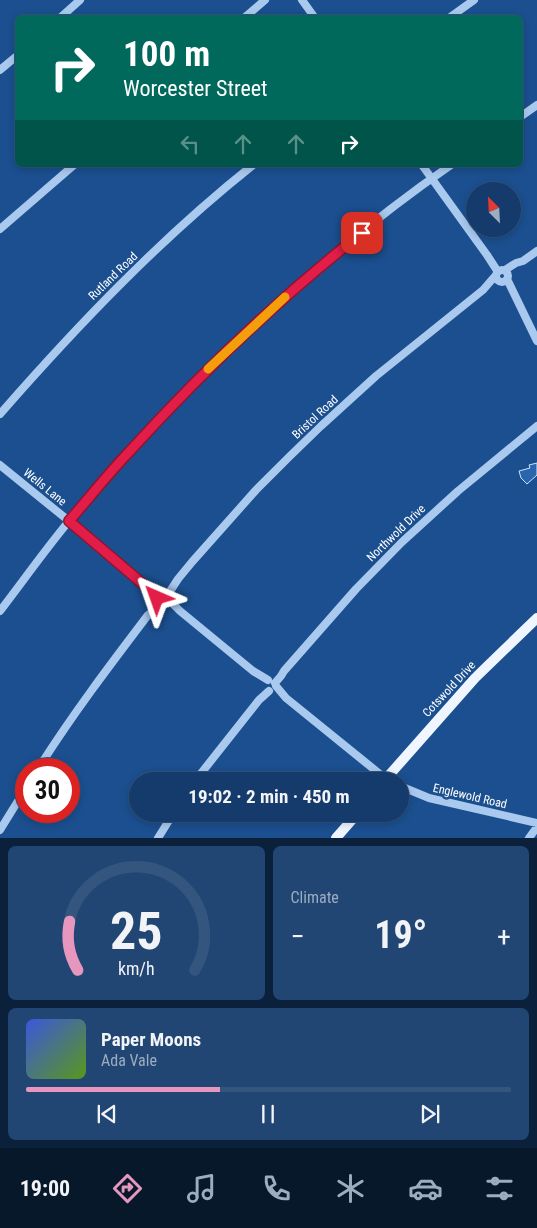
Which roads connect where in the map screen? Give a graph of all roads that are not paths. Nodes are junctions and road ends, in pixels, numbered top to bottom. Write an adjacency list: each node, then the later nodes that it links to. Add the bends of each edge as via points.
1 (80, 0): 5 (street)
2 (265, 0): 6 (street)
3 (302, 0): 7 (street)
4 (474, 0): 8 (street)
5 (63, 15)
6 (248, 15)
7 (313, 15)
8 (453, 15)
9 (15, 58): 10 (street)
10 (0, 70)
11 (537, 105): 12 (street)
12 (523, 115)
13 (72, 167): 18 (street)
14 (251, 167): 22 (street, Rutland Road, via 112,291)
15 (424, 167): 17 (street)
16 (447, 167): 17 (street)
17 (432, 178): 20 (street, via 494,259); 25 (street, via 273,307 134,446)
18 (0, 230)
19 (537, 251): 20 (street, Bristol Road, via 519,267)
20 (502, 275): 21 (street); 26 (street, Bristol Road, via 376,376 315,432 256,490)
21 (537, 341)
22 (0, 414)
23 (537, 426): 29 (street, Northwold Drive, via 458,490 390,554)
24 (0, 465): 25 (street, Wells Lane)
25 (69, 521): 26 (street, Wells Lane); 27 (street)
26 (162, 597): 29 (street); 30 (street, Bristol Road, via 76,711)
27 (0, 611)
28 (537, 618): 33 (main road, Cotswold Drive, via 475,678)
29 (270, 685): 31 (street, Northwold Drive); 32 (street)
30 (45, 758)
31 (202, 772)
32 (376, 772)
33 (393, 772)
34 (409, 790): 38 (street, Englewold Road, via 429,798)
35 (15, 806): 40 (street)
36 (168, 822): 41 (street)
37 (349, 822): 42 (main road)
38 (537, 823)
39 (537, 827): 43 (street)
40 (0, 830)
41 (158, 838)
42 (336, 838)
43 (529, 838)

